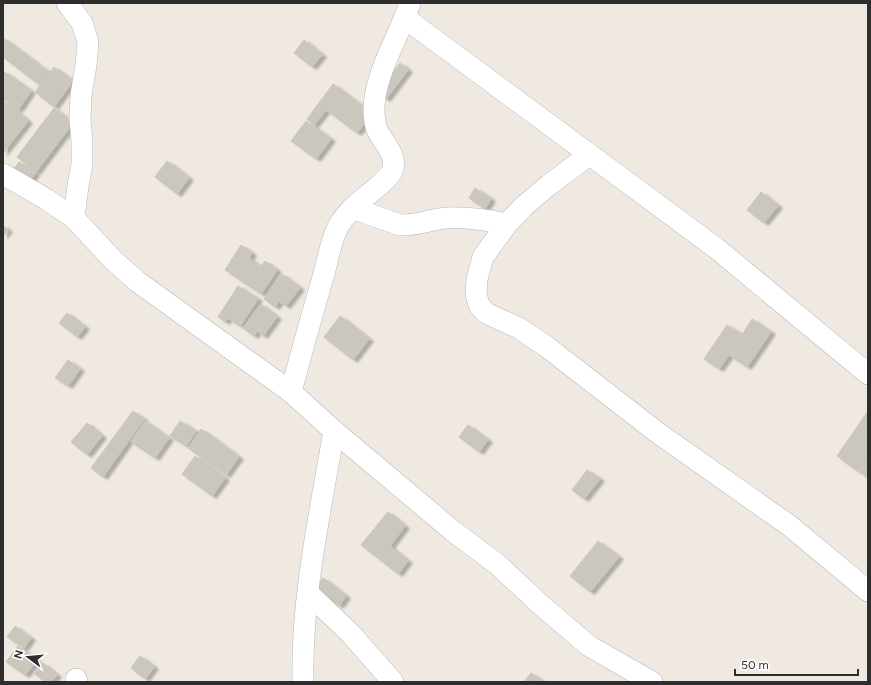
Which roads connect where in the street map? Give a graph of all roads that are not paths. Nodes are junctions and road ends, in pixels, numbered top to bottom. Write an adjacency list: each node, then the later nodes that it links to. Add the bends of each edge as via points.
1 (67, 3): 6 (street, via 82,23 88,42 81,95 82,164)
2 (407, 11): 3 (street); 5 (street, via 378,81 374,98 376,128 392,154 392,171)
3 (589, 155): 7 (street, via 544,189); 8 (street, via 716,248)
4 (3, 174): 6 (street)
5 (352, 208): 7 (street, via 407,226 449,218); 9 (street, via 338,226 332,243)
6 (74, 218): 9 (street, via 113,260 138,282)
7 (507, 224): 11 (street, via 483,257 477,279 478,305 486,313 519,328 547,347 658,434 790,526)
8 (868, 374)
9 (291, 392): 10 (street)
10 (334, 431): 12 (street); 15 (street, via 453,531 497,564 589,646)
11 (868, 591)
12 (308, 593): 13 (street); 14 (street, via 351,634)
13 (303, 682)
14 (393, 682)
15 (652, 682)

